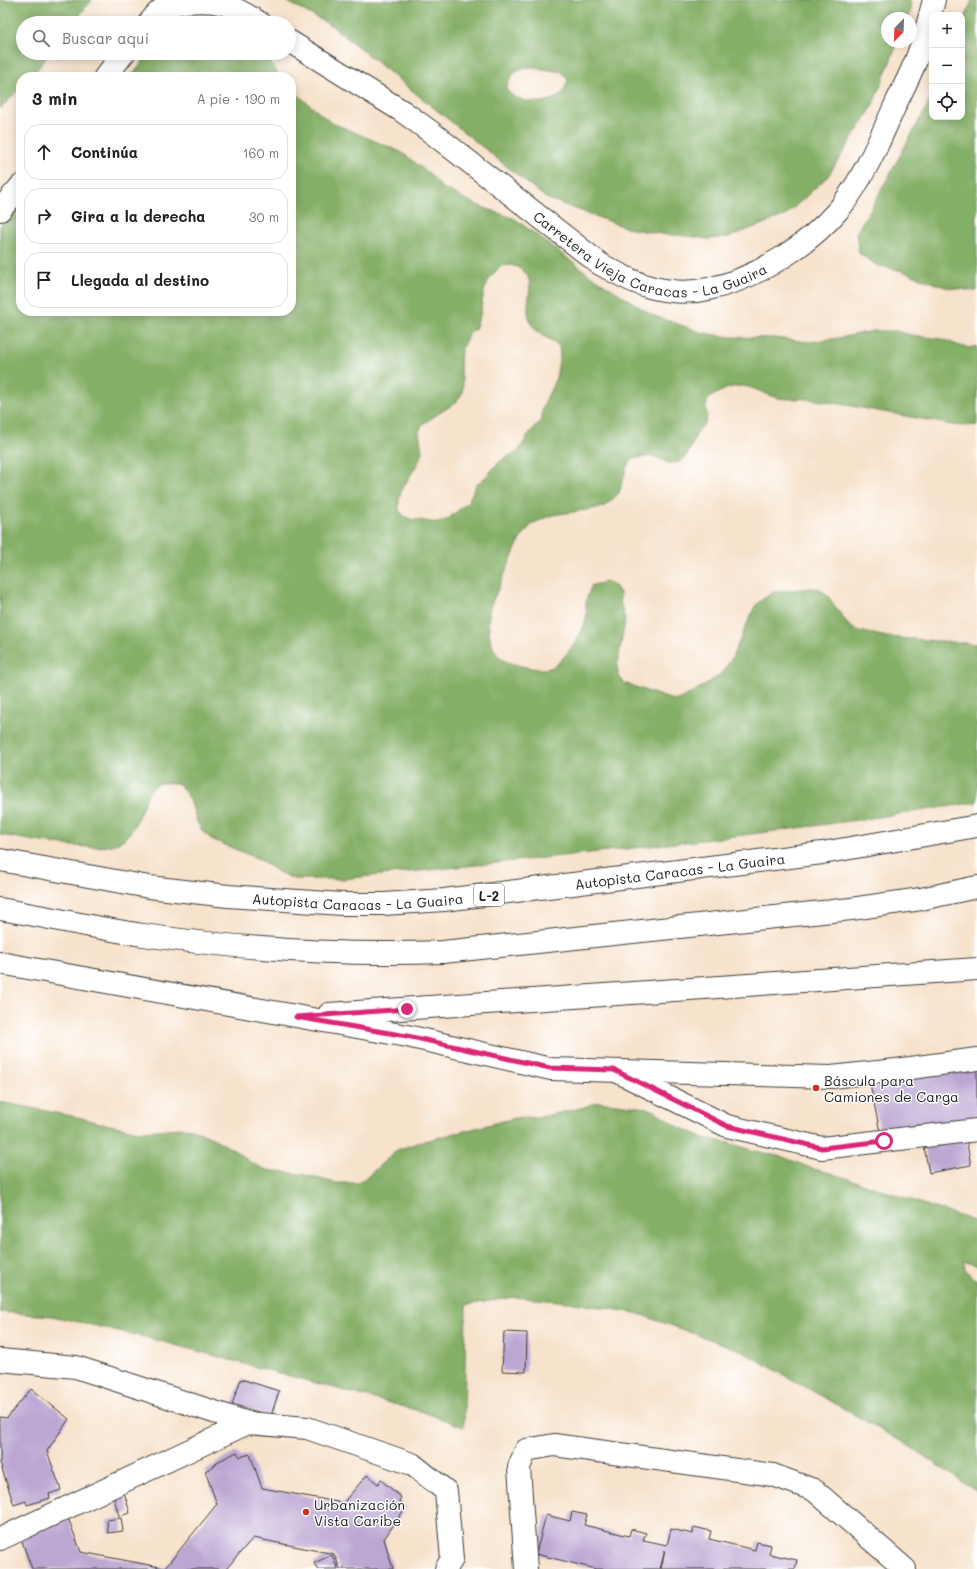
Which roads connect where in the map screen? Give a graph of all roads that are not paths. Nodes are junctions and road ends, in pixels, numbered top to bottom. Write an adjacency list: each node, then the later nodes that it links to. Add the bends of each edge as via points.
1 (934, 0): 4 (main road, Carretera Vieja Caracas - La Guaira, via 918,55 876,148 858,182 840,208 818,232 770,264 742,278 708,290 683,292 654,288 626,278 600,264 402,111)
2 (156, 16): 3 (main road, via 163,9 177,3 195,1 223,4)
3 (249, 16)
4 (296, 45)
5 (118, 60): 6 (main road)
6 (109, 72)
7 (16, 192): 8 (main road)
8 (0, 210)
9 (977, 826): 10 (main road, Autopista Caracas - La Guaira / L-2, via 822,853 467,897 384,904 342,904 190,893)
10 (0, 860)
11 (977, 887): 12 (main road, via 921,899 844,910 443,952 398,954 342,953 184,940)
12 (0, 909)
13 (0, 963): 15 (main road)
14 (977, 969): 15 (main road)
15 (296, 1017): 17 (main road, via 407,1036 550,1068)
16 (977, 1059): 17 (main road, via 831,1076)
17 (614, 1070): 18 (main road, via 727,1126 822,1148)
18 (977, 1130)
19 (0, 1360): 20 (main road, via 76,1368)
20 (248, 1423): 21 (main road); 22 (main road, via 308,1428 412,1464 446,1491 452,1558)
21 (0, 1539)
22 (446, 1569)
23 (526, 1569): 24 (main road, via 519,1467 526,1450 554,1445 773,1474 814,1490)
24 (905, 1569)

